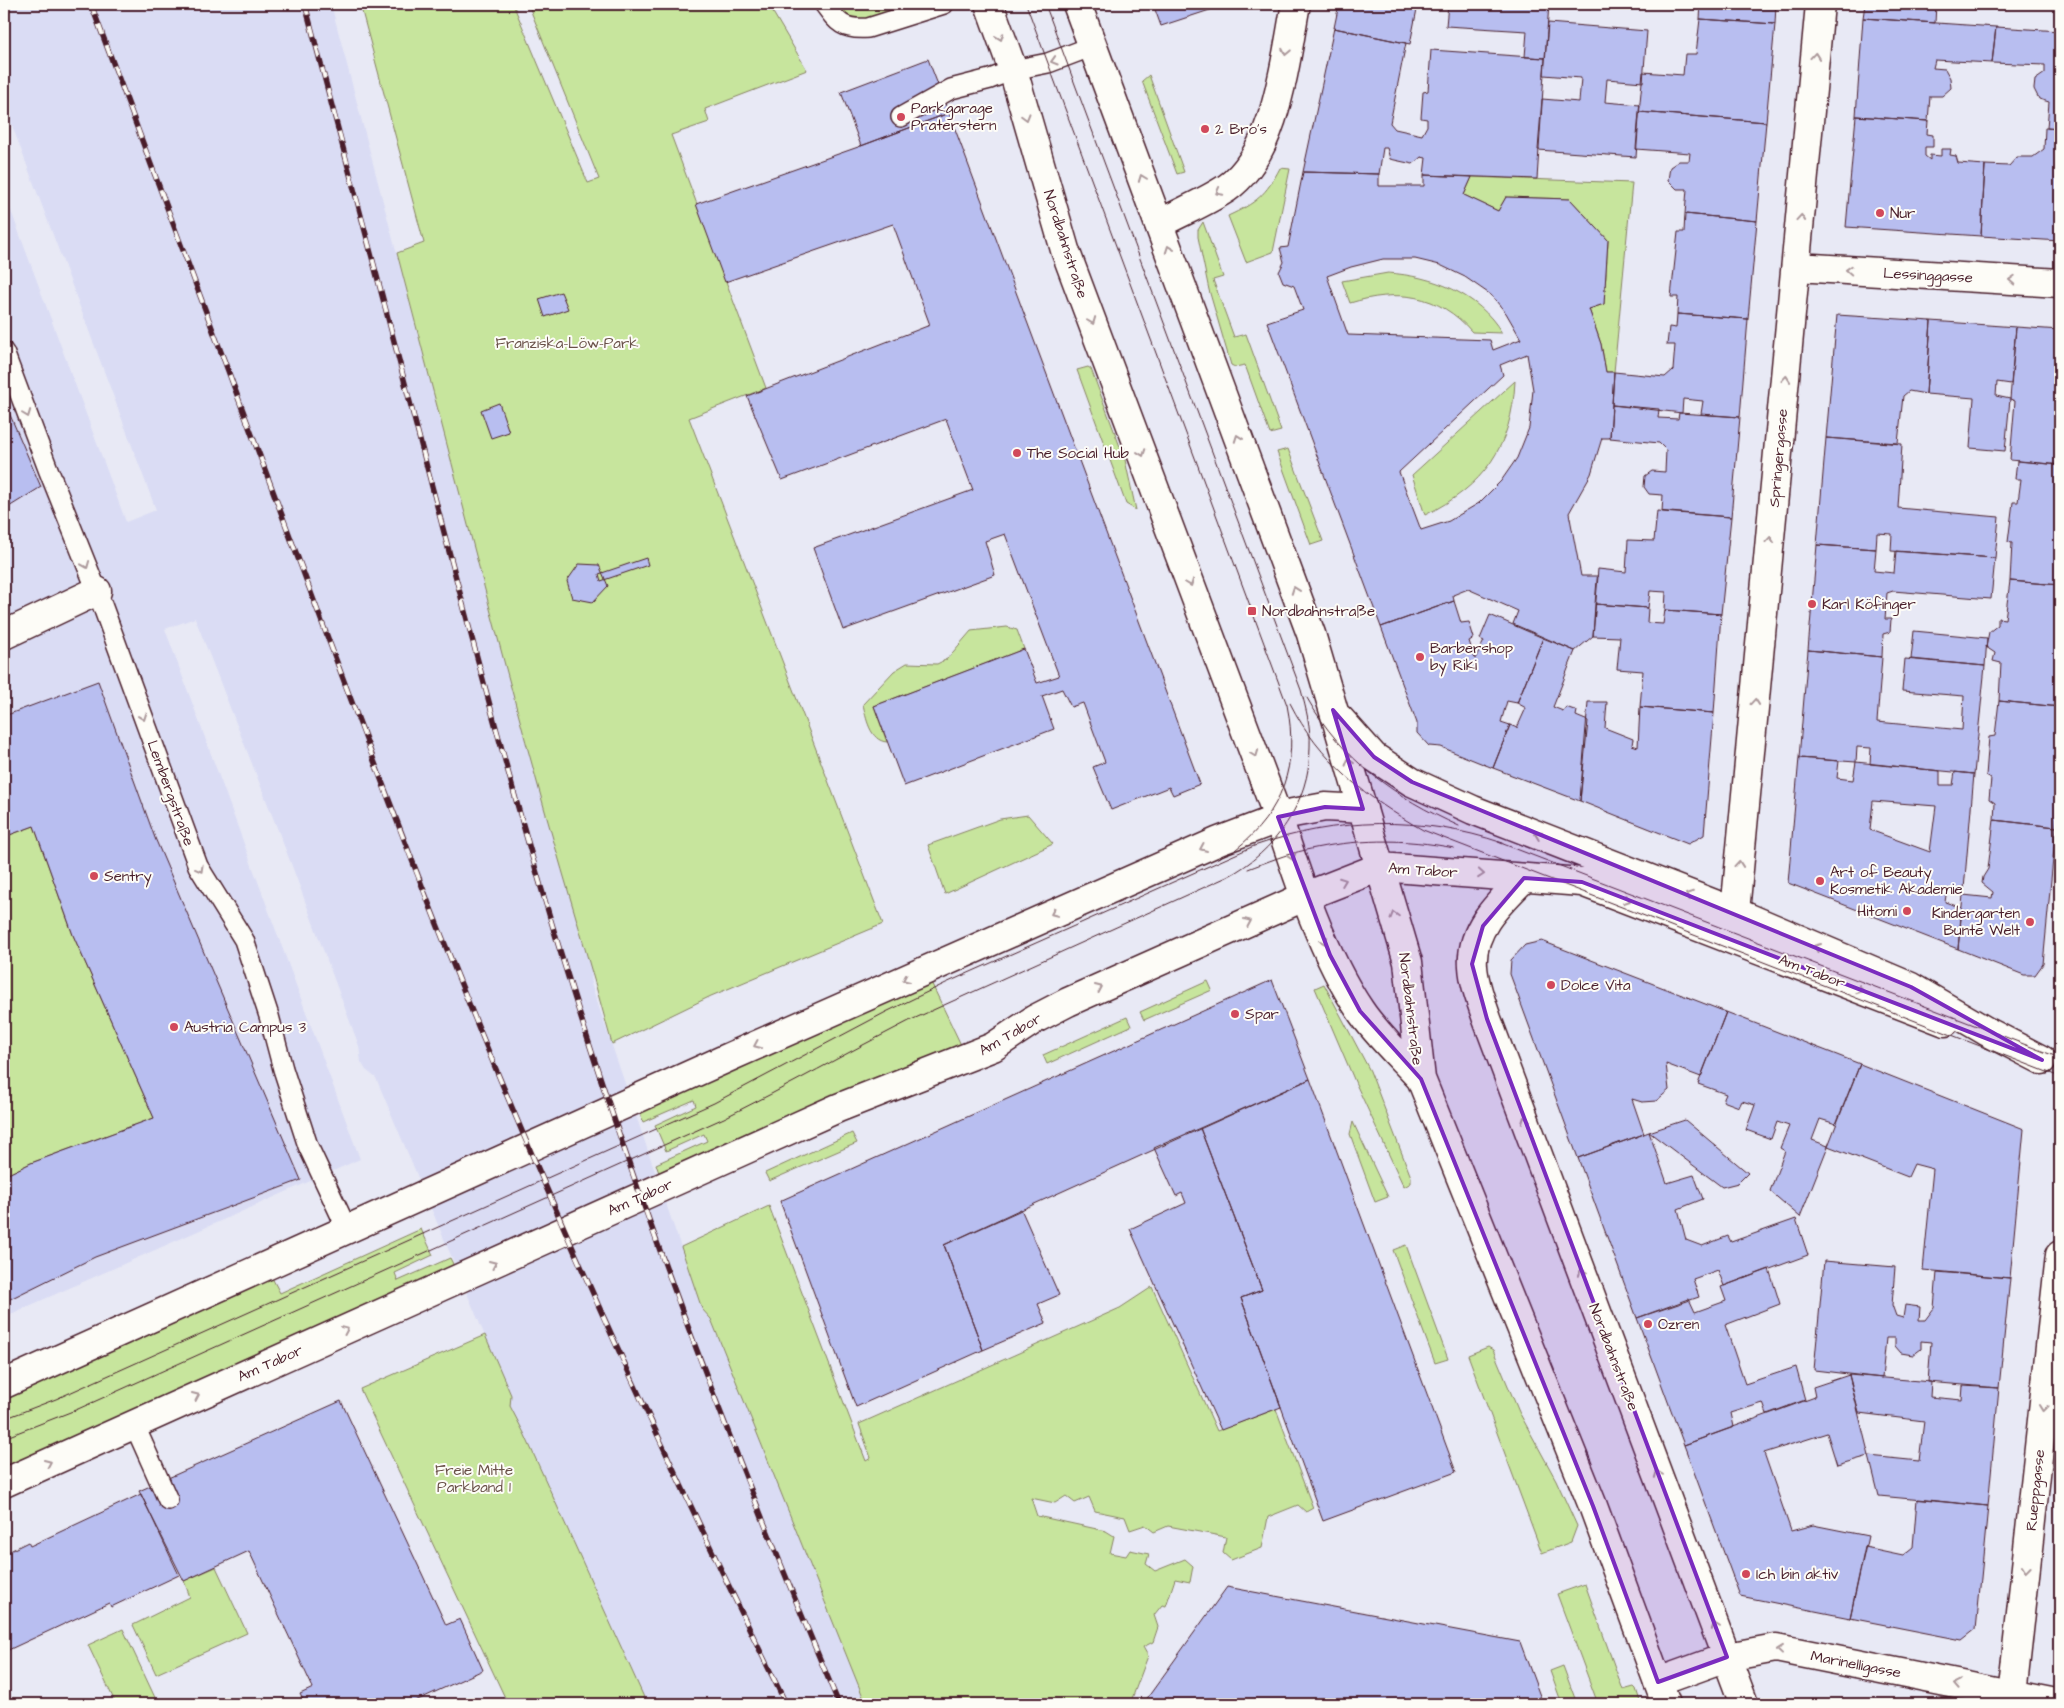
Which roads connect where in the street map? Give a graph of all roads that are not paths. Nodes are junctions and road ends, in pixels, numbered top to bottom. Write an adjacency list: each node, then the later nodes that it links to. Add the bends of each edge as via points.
1 (824, 4): 2 (lane, via 838,22 856,29)
2 (944, 4)
3 (989, 4): 8 (street, Nordbahnstraße, one-way to 8)
4 (1078, 4): 7 (street, Nordbahnstraße)
5 (1296, 4): 10 (street, one-way to 10, via 1272,120 1250,166 1228,188)
6 (1820, 4): 11 (street, Springergasse, one-way to 6)
7 (1093, 46): 8 (lane, one-way to 8, via 1048,63); 10 (street, Nordbahnstraße, one-way to 7)
8 (1013, 70): 9 (lane, via 951,89); 18 (street, Nordbahnstraße, one-way to 18, via 1065,250)
9 (902, 117)
10 (1159, 224): 16 (street, Nordbahnstraße, one-way to 10, via 1311,634)
11 (1796, 267): 12 (street, Lessinggasse, one-way to 11); 22 (street, Springergasse, one-way to 11)
12 (2060, 283)
13 (4, 352): 14 (lane, Lembergstraße, one-way to 14)
14 (96, 591): 15 (street); 25 (lane, Lembergstraße, one-way to 25, via 198,866 244,940 308,1146)
15 (4, 635)
16 (1333, 710): 17 (street, Nordbahnstraße, one-way to 16); 22 (street, Am Tabor, one-way to 16, via 1473,810 1412,782 1374,757)
17 (1363, 809): 18 (street, via 1325,807); 19 (street, Nordbahnstraße)
18 (1278, 817): 21 (street, Nordbahnstraße, one-way to 21); 25 (street, one-way to 25)
19 (1380, 867): 20 (street, Am Tabor, one-way to 20); 21 (street, Am Tabor, one-way to 19); 24 (street, Nordbahnstraße, one-way to 19, via 1408,962)
20 (1524, 878): 23 (street, Am Tabor, one-way to 23, via 1582,882); 31 (street, Nordbahnstraße, one-way to 20, via 1475,983 1472,964 1483,926 1499,903)
21 (1306, 896): 24 (street, Nordbahnstraße, one-way to 24, via 1330,956 1360,1011); 28 (street, Am Tabor, one-way to 21, via 838,1108 1005,1041 1068,1002)
22 (1735, 912): 23 (street, Am Tabor, one-way to 22, via 1986,1031 1911,987)
23 (2051, 1063)
24 (1420, 1079): 32 (street, Nordbahnstraße, via 1593,1506)
25 (347, 1229): 27 (street)
26 (2060, 1255): 33 (street, Rueppgasse, one-way to 33)
27 (4, 1384)
28 (134, 1424): 29 (street, Am Tabor, one-way to 28); 30 (lane)
29 (4, 1483)
30 (168, 1500)
31 (1727, 1656): 32 (street, Marinelligasse); 33 (street, Marinelligasse, one-way to 31, via 1776,1648); 34 (street, Nordbahnstraße)
32 (1662, 1693)
33 (2012, 1695): 35 (street, Marinelligasse)
34 (1744, 1704)
35 (2056, 1704)

